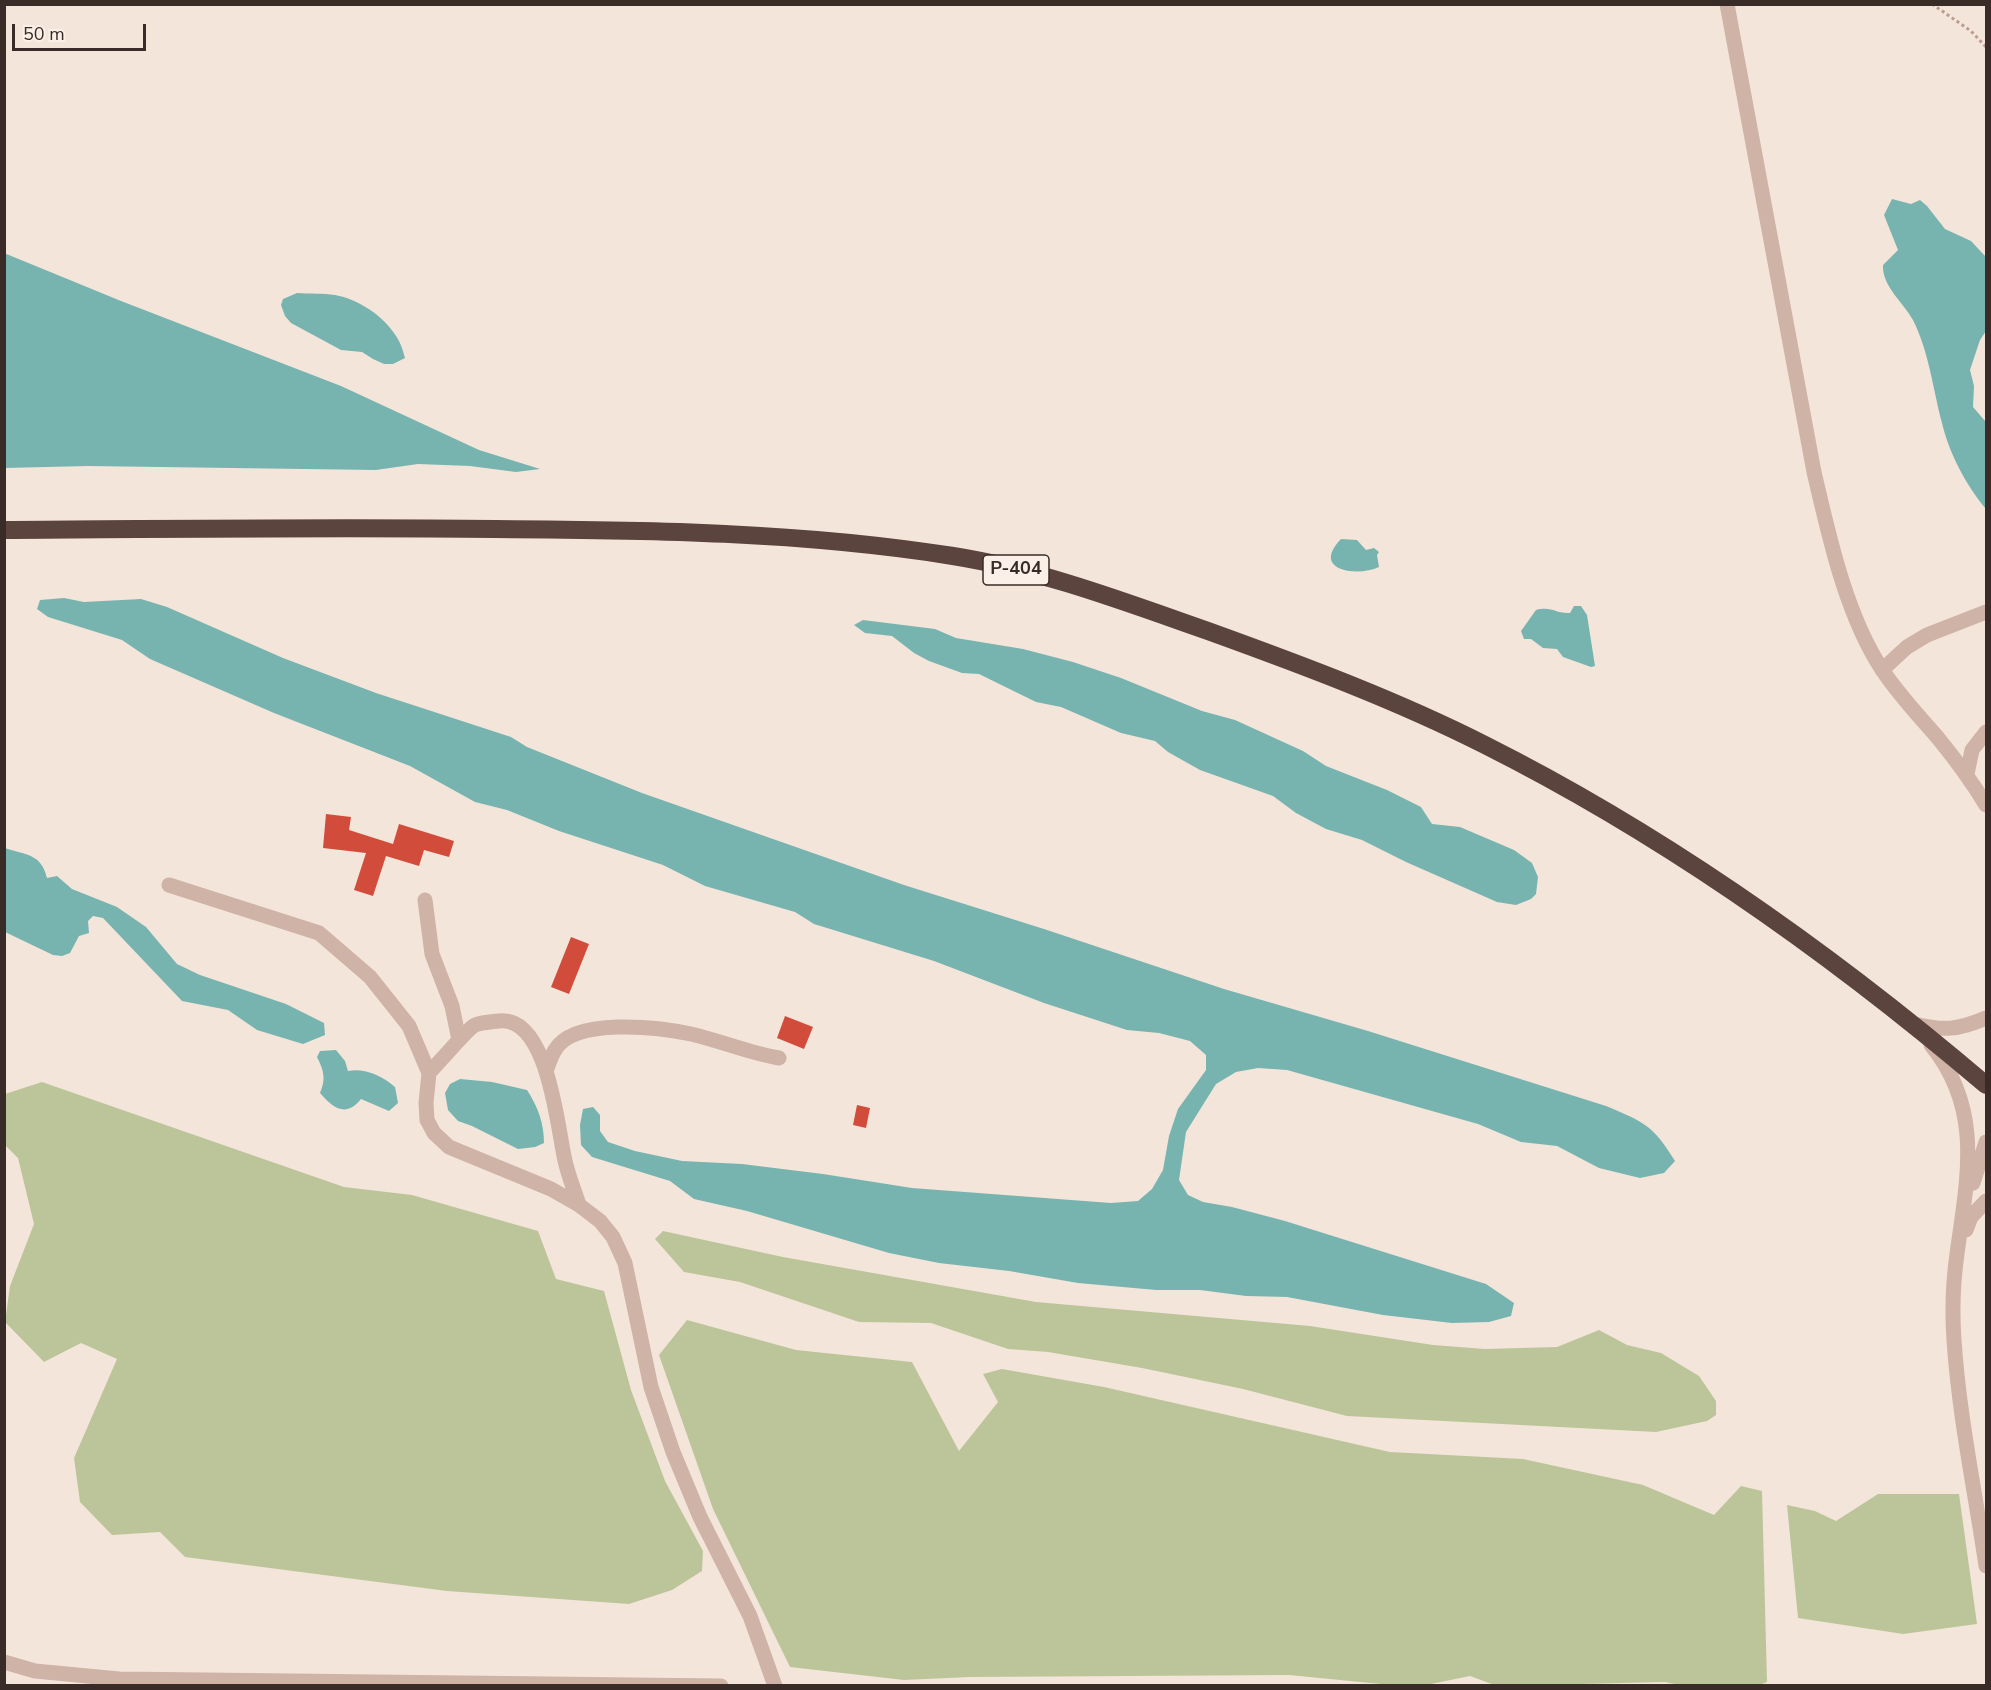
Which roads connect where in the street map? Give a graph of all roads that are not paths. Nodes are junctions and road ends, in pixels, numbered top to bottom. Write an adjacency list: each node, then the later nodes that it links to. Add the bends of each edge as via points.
1 (1727, 4): 4 (street, via 1827,529 1855,614)
2 (4, 530): 11 (highway, Р-404, via 409,528 719,533 857,544 956,557 1026,572 1104,594 1254,648 1368,692 1484,745 1629,823 1758,907)
3 (1986, 612): 4 (street, via 1927,635)
4 (1882, 670): 6 (street)
5 (1986, 732): 6 (street, via 1972,750)
6 (1967, 774): 7 (street)
7 (1986, 805)
8 (169, 885): 15 (street, via 319,933 370,977 409,1026)
9 (425, 900): 12 (street, via 432,954 452,1006)
10 (1986, 1018): 11 (street, via 1943,1030)
11 (1914, 1024): 16 (highway, Р-404); 20 (street, via 1945,1064 1961,1105 1969,1158)
12 (459, 1040): 14 (street, via 475,1023 504,1020 521,1027 536,1045); 15 (street)
13 (779, 1058): 14 (street, via 690,1034 638,1027 604,1028 581,1031 565,1040 555,1048)
14 (546, 1071): 19 (street)
15 (429, 1073): 19 (street, via 427,1120 449,1147 551,1189)
16 (1986, 1085)
17 (1986, 1143): 20 (street)
18 (1986, 1201): 21 (street, via 1971,1217)
19 (579, 1205): 26 (street, via 613,1237 625,1263 651,1387 673,1452 700,1517 750,1616)
20 (1965, 1208): 21 (street)
21 (1957, 1256): 22 (street, via 1953,1302 1956,1371)
22 (1986, 1566)
23 (4, 1662): 24 (street)
24 (32, 1678): 25 (street)
25 (721, 1686)
26 (775, 1686)

